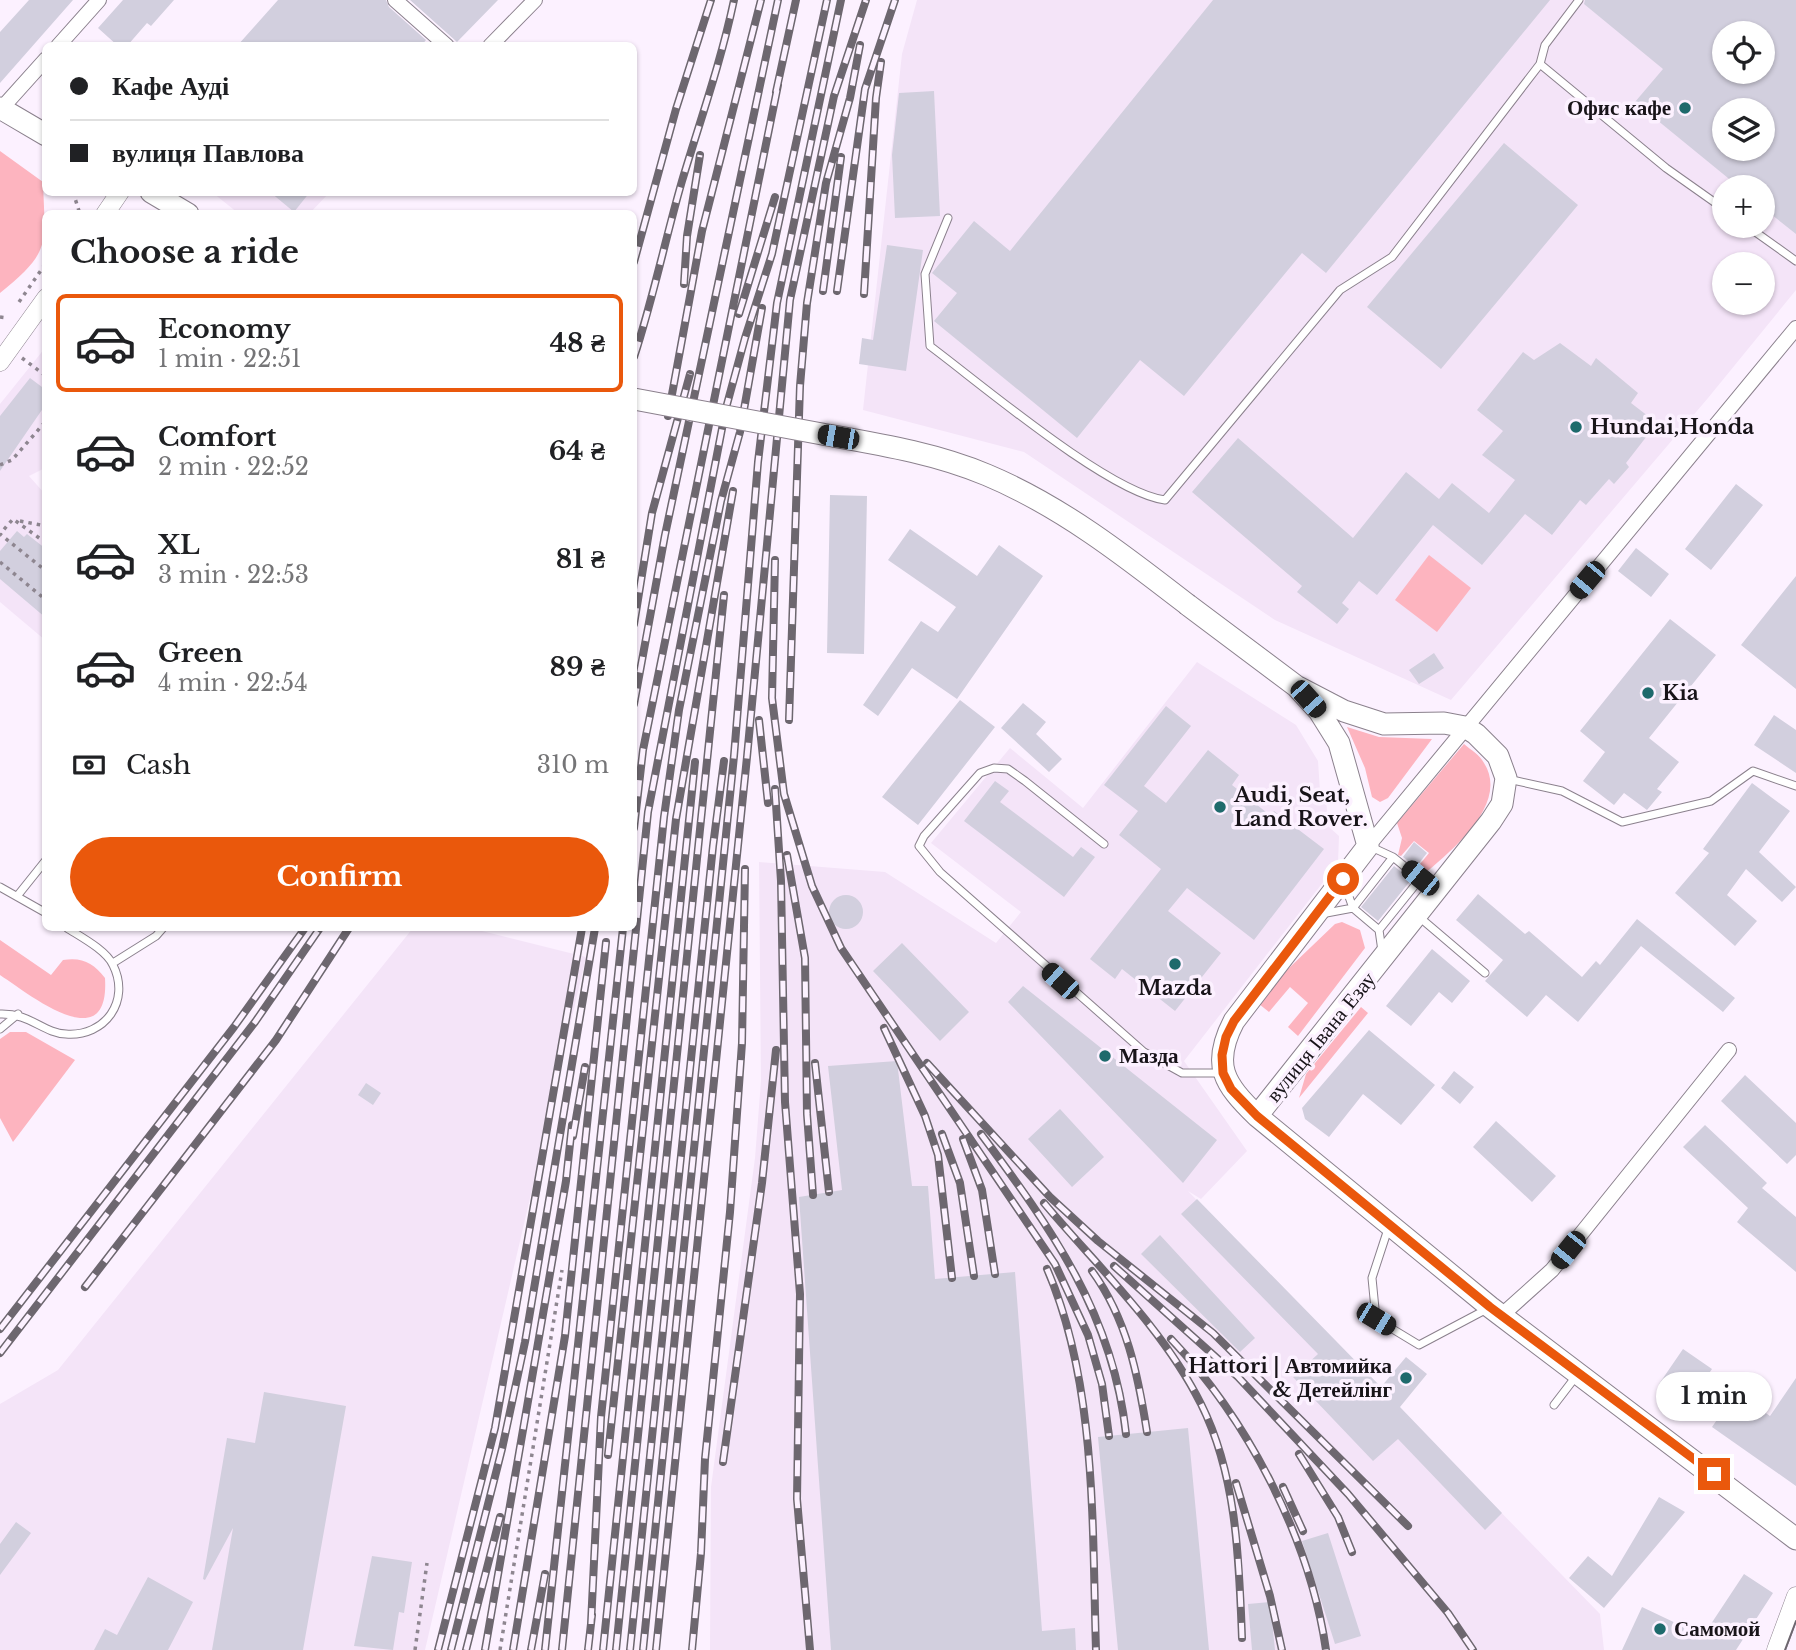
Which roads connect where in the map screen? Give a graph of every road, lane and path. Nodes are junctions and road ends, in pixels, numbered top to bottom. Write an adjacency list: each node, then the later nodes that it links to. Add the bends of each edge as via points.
1 (99, 0): 5 (street)
2 (395, 0): 6 (street)
3 (535, 0): 7 (street)
4 (1579, 0): 9 (lane, via 1545,45)
5 (62, 42)
6 (442, 42)
7 (494, 42)
8 (42, 63): 10 (street)
9 (1540, 64): 13 (lane); 15 (lane, via 1392,257 1340,290 1165,500 1150,498 1091,465 930,346 925,274)
10 (1, 108): 11 (main road)
11 (42, 133)
12 (157, 196): 14 (main road)
13 (1712, 201)
14 (181, 210)
15 (947, 218)
16 (1764, 238): 17 (lane)
17 (1796, 261)
18 (42, 269): 21 (path)
19 (42, 304): 24 (street)
20 (0, 317): 21 (path)
21 (8, 318): 23 (path)
22 (1796, 328): 36 (street)
23 (0, 329)
24 (5, 355): 25 (path)
25 (42, 374)
26 (637, 400): 35 (main road, bridge, via 889,446 987,475 1056,510)
27 (42, 426): 28 (path, via 12,460)
28 (0, 464)
29 (19, 520): 30 (path); 31 (path); 33 (path, via 13,519 0,534)
30 (42, 525)
31 (42, 540)
32 (0, 562): 34 (path)
33 (42, 568)
34 (42, 597)
35 (1296, 686): 36 (main road, via 1344,711 1384,724); 40 (main road, via 1339,743)
36 (1465, 727): 37 (main road, via 1498,756); 40 (street)
37 (1506, 778): 38 (lane, via 1562,791 1622,822 1711,801 1753,771); 45 (main road, вулиця Івана Езау, via 1502,804)
38 (1796, 786)
39 (1104, 844): 62 (lane, via 1008,769 994,768 980,773 919,846 950,882 1144,1052 1182,1073)
40 (1368, 846): 41 (lane); 44 (main road)
41 (1394, 857): 43 (lane); 48 (lane)
42 (42, 865): 47 (lane)
43 (1420, 878): 45 (lane); 52 (lane)
44 (1343, 879): 48 (lane); 50 (main road)
45 (1445, 880): 51 (main road, вулиця Івана Езау)
46 (0, 887): 47 (lane)
47 (18, 895): 49 (lane)
48 (1353, 908): 50 (lane); 52 (lane)
49 (42, 910)
50 (1316, 915): 62 (main road, via 1234,1021 1224,1046)
51 (1417, 916): 55 (main road, вулиця Івана Езау); 57 (lane)
52 (1379, 930): 55 (lane)
53 (71, 931): 56 (lane)
54 (160, 931): 56 (lane)
55 (1383, 959): 63 (main road, вулиця Івана Езау)
56 (113, 963): 58 (lane, via 119,988 117,1006 105,1023 87,1034 63,1034)
57 (1485, 973)
58 (19, 1013): 59 (lane); 60 (lane)
59 (0, 1014)
60 (0, 1029)
61 (1729, 1050): 66 (street, via 1552,1270)
62 (1223, 1073): 63 (main road, вулиця Івана Езау, via 1231,1089)
63 (1257, 1116): 64 (main road)
64 (1389, 1225): 66 (main road); 66 (lane, via 1372,1278 1376,1319 1419,1345)
65 (562, 1270): 73 (path)
66 (1496, 1311): 67 (main road)
67 (1578, 1374): 68 (lane); 69 (main road)
68 (1554, 1405)
69 (1796, 1539)
70 (427, 1563): 72 (path)
71 (1796, 1596): 74 (street)
72 (415, 1650)
73 (500, 1650)
74 (1776, 1650)

